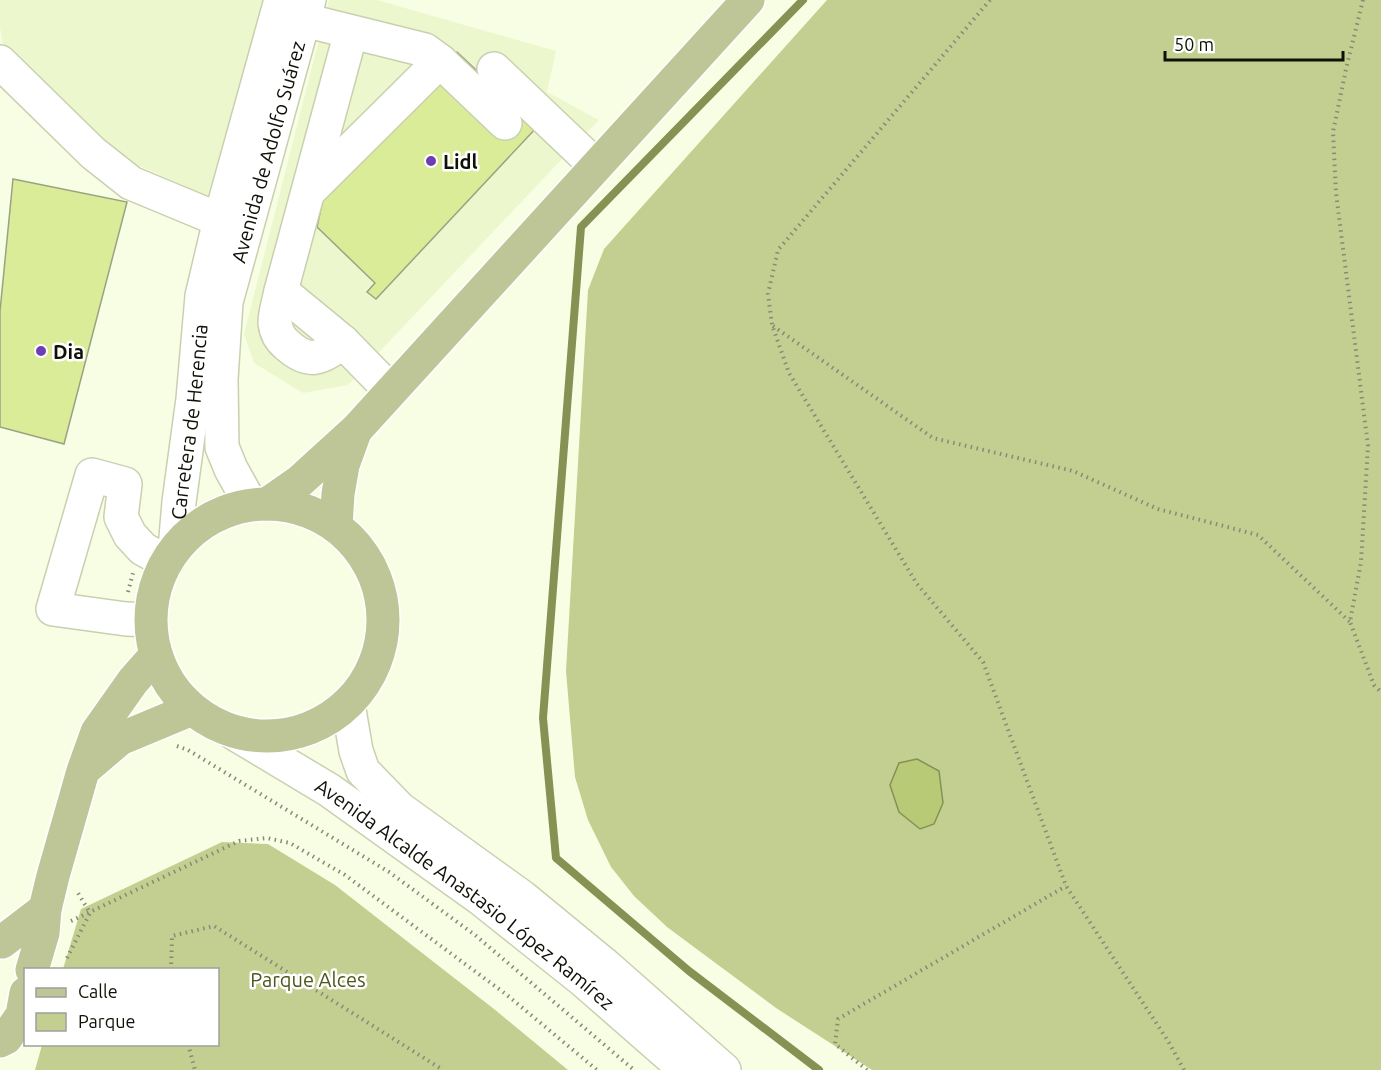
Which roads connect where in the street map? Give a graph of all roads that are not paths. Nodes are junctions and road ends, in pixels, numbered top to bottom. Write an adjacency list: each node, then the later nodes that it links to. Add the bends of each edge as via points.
1 (748, 0): 8 (main road)
2 (298, 7): 3 (street); 10 (street, Avenida de Adolfo Suárez); 11 (street, Avenida de Adolfo Suárez)
3 (351, 32): 4 (street, via 424,50); 9 (street)
4 (440, 61): 7 (street); 9 (street)
5 (0, 62): 10 (street, via 93,153 131,183)
6 (494, 69): 8 (street)
7 (505, 123)
8 (596, 166): 12 (main road)
9 (308, 192): 12 (street, via 281,291 275,324 280,339 296,353 311,358 326,354 343,342)
10 (220, 220): 11 (street, Avenida de Adolfo Suárez)
11 (214, 299): 14 (street, Carretera de Herencia, via 222,447 231,470); 16 (street, Carretera de Herencia, via 193,399)
12 (391, 391): 13 (main road)
13 (356, 430): 14 (main road, via 300,481); 15 (main road, via 343,465)
14 (259, 504): 15 (main road, via 302,509); 16 (main road, via 229,510 209,520 190,533)
15 (336, 526): 19 (main road, via 360,550 376,579 383,612 381,646 369,677)
16 (171, 556): 17 (main road, via 155,590); 17 (street, via 143,549 130,535 122,517 125,484 92,476 52,609)
17 (151, 620): 18 (main road)
18 (156, 655): 20 (main road, via 176,694); 22 (main road, via 97,732)
19 (348, 704): 21 (main road, via 307,730 283,736); 30 (street, Avenida Alcalde Anastasio López Ramírez, via 363,771 400,809 513,890)
20 (192, 709): 21 (main road); 22 (main road, via 120,739)
21 (234, 733): 29 (street, Avenida Alcalde Anastasio López Ramírez, via 329,790 480,898 583,980)
22 (83, 771): 23 (main road)
23 (44, 921): 24 (main road); 25 (main road)
24 (1, 942): 26 (main road, via 19,962)
25 (32, 968)
26 (24, 977)
27 (24, 1004): 28 (main road, via 22,1015)
28 (2, 1045)
29 (686, 1070)
30 (724, 1070)

